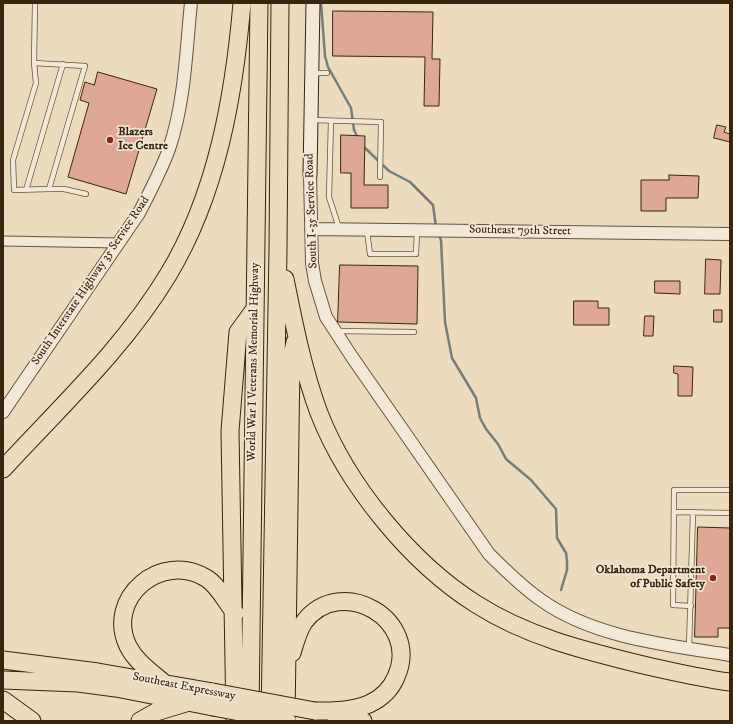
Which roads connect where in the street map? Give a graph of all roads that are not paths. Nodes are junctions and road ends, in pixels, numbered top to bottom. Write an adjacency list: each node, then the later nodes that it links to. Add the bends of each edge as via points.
1 (35, 3): 7 (lane)
2 (191, 3): 24 (street, South Interstate Highway 35 Service Road, via 184,76 169,148 139,213)
3 (242, 3): 31 (highway, via 237,59 223,132 192,229 168,276 118,346)
4 (259, 3): 26 (highway, World War I Veterans Memorial Highway)
5 (280, 3): 25 (highway, World War I Veterans Memorial Highway)
6 (313, 3): 9 (main road, South I-35 Service Road)
7 (34, 63): 8 (lane); 16 (lane, via 36,83 13,160 14,190)
8 (63, 64): 15 (lane, via 86,66); 16 (lane)
9 (311, 73): 10 (lane); 11 (main road, South I-35 Service Road)
10 (327, 73)
11 (310, 120): 12 (lane); 13 (main road, South I-35 Service Road)
12 (331, 121): 14 (lane, via 380,122); 19 (lane, via 329,197)
13 (310, 175): 18 (street, South I-35 Service Road)
14 (380, 178)
15 (48, 189): 16 (lane); 17 (lane, via 64,189)
16 (26, 190)
17 (86, 194)
18 (311, 229): 19 (street, Southeast 79th Street); 27 (street, South I-35 Service Road, via 315,282 326,317)
19 (339, 229): 20 (street, Southeast 79th Street)
20 (367, 229): 21 (street, Southeast 79th Street); 21 (lane, via 370,254 416,254)
21 (417, 230): 22 (street, Southeast 79th Street)
22 (730, 234)
23 (3, 241): 24 (street)
24 (118, 243): 30 (street, South Interstate Highway 35 Service Road)
25 (278, 250): 29 (highway); 53 (highway, World War I Veterans Memorial Highway)
26 (254, 310): 37 (highway, via 238,332 230,431); 52 (highway, World War I Veterans Memorial Highway)
27 (334, 331): 28 (lane); 38 (street, South I-35 Service Road, via 477,539 512,577 542,601 585,624 616,634)
28 (414, 332)
29 (297, 335): 41 (highway, via 291,361); 43 (highway, via 319,414 338,453 361,490 396,536 433,571 476,604 515,625 551,640 578,649 704,679)
30 (3, 412)
31 (3, 469)
32 (730, 490): 33 (lane, via 674,490)
33 (674, 512): 34 (lane); 36 (lane, via 673,606)
34 (693, 512): 35 (lane); 36 (lane)
35 (730, 513)
36 (691, 606): 38 (lane)
37 (235, 613): 44 (highway, via 208,579 190,571 161,572 143,582 135,590 125,608 125,636 139,662); 51 (highway)
38 (689, 648): 39 (street, South I-35 Service Road)
39 (730, 655)
40 (3, 660): 44 (highway, Southeast Expressway, via 64,666)
41 (287, 666): 48 (highway, via 304,622 324,606 342,602 361,604 377,611 391,624 399,642 400,663 395,679 385,694 360,707); 54 (highway)
42 (3, 680): 47 (highway, Southeast Expressway, via 93,685 167,696)
43 (730, 682)
44 (164, 683): 45 (highway, Southeast Expressway)
45 (213, 699): 47 (highway, Southeast Expressway); 48 (highway, Southeast Expressway, bridge); 54 (highway, Southeast Expressway, bridge)
46 (3, 700): 49 (highway)
47 (189, 702): 50 (highway, via 156,712)
48 (315, 712): 55 (highway, Southeast Expressway)
49 (32, 721)
50 (140, 721)
51 (235, 721)
52 (249, 721)
53 (270, 721)
54 (286, 721)
55 (363, 721)

